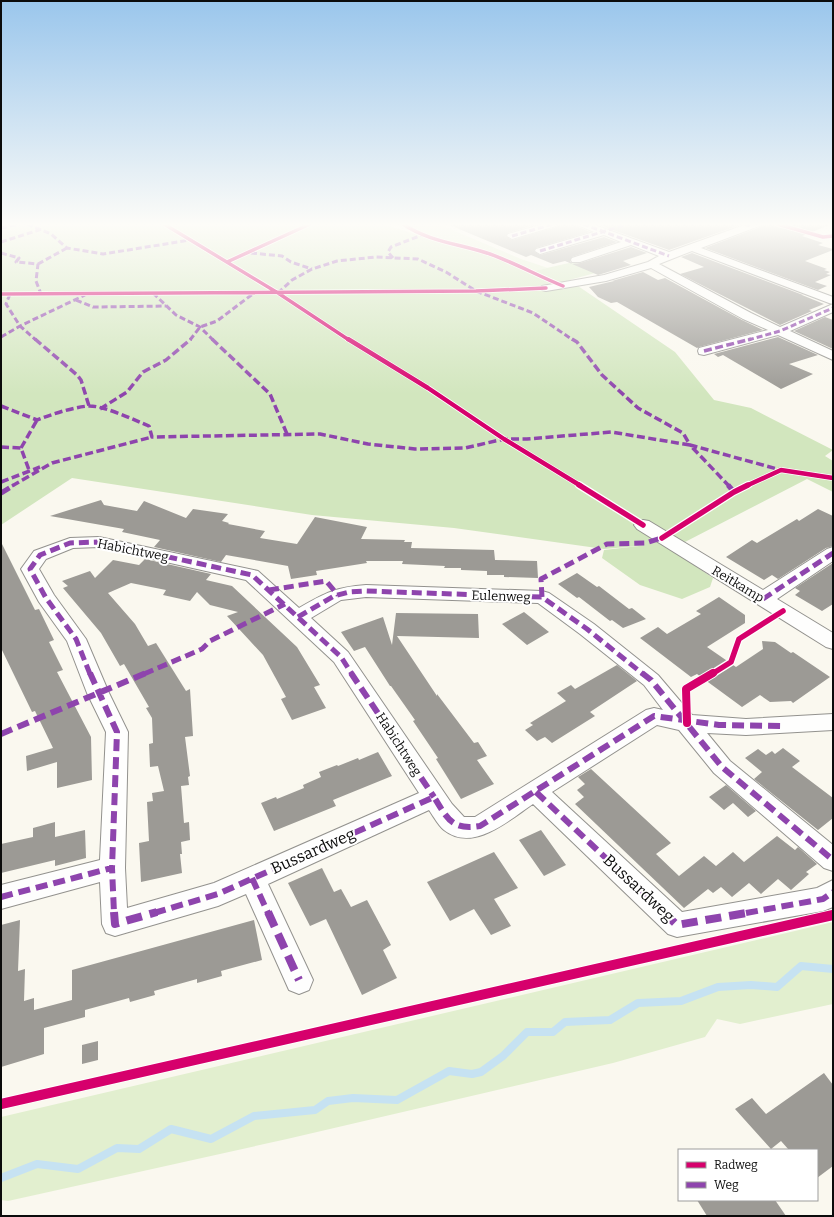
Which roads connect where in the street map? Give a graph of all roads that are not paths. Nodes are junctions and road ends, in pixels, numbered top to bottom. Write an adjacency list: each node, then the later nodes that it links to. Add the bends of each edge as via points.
1 (589, 281): 4 (street)
2 (683, 281): 7 (street)
3 (779, 281): 5 (street)
4 (546, 288)
5 (833, 301)
6 (833, 308): 7 (street)
7 (780, 331): 8 (street); 9 (street)
8 (704, 351)
9 (833, 356)
10 (643, 525): 12 (street, Reitkamp)
11 (833, 553): 12 (street)
12 (763, 599): 14 (street, Reitkamp)
13 (298, 617): 16 (street, Eulenweg, via 334,596 349,592 542,597 651,680); 18 (street, Habichtweg, via 341,657); 20 (street, Habichtweg, via 252,575 99,542 70,543 40,555 33,564 30,569 46,598 76,639 117,732)
14 (833, 642)
15 (833, 722): 16 (street, via 746,727)
16 (687, 723): 17 (street, via 654,716); 19 (street, via 722,767)
17 (536, 792): 18 (street, via 480,826 470,829 459,828 452,822); 22 (street, Bussardweg, via 677,925 822,899)
18 (434, 797): 21 (street, Bussardweg)
19 (833, 860)
20 (112, 868): 21 (street, Bussardweg, via 115,924 218,894); 23 (street)
21 (252, 878): 24 (street)
22 (833, 892)
23 (1, 897)
24 (299, 980)

